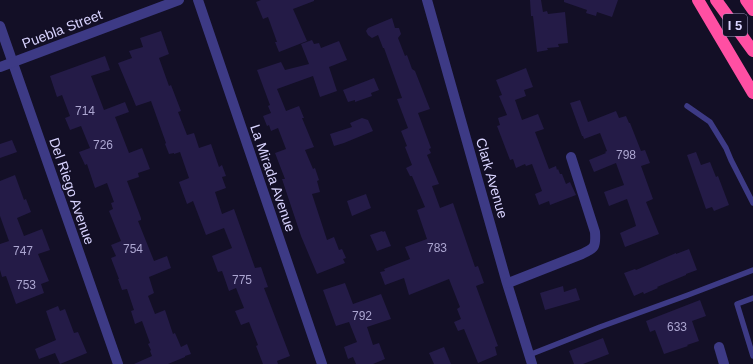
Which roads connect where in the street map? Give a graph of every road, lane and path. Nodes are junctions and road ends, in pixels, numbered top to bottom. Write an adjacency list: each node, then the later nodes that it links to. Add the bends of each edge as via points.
1 (179, 0): 10 (street, Puebla Street)
2 (198, 0): 23 (street, La Mirada Avenue)
3 (427, 0): 17 (street, Clark Avenue)
4 (698, 0): 12 (highway)
5 (716, 0): 9 (highway, I 5)
6 (746, 0): 7 (highway)
7 (753, 10)
8 (0, 26): 10 (street, Del Riego Avenue)
9 (753, 51)
10 (13, 62): 11 (street, Puebla Street); 22 (street, Del Riego Avenue)
11 (0, 67)
12 (753, 93)
13 (687, 106): 15 (lane, via 710,122)
14 (571, 157): 17 (street, via 595,232 595,245 582,254)
15 (753, 203)
16 (753, 270): 21 (lane, via 600,327)
17 (508, 283): 21 (street, Clark Avenue)
18 (753, 298): 20 (lane, via 737,304)
19 (719, 347): 24 (street)
20 (753, 356)
21 (531, 360)
22 (118, 364)
23 (322, 364)
24 (724, 364)

